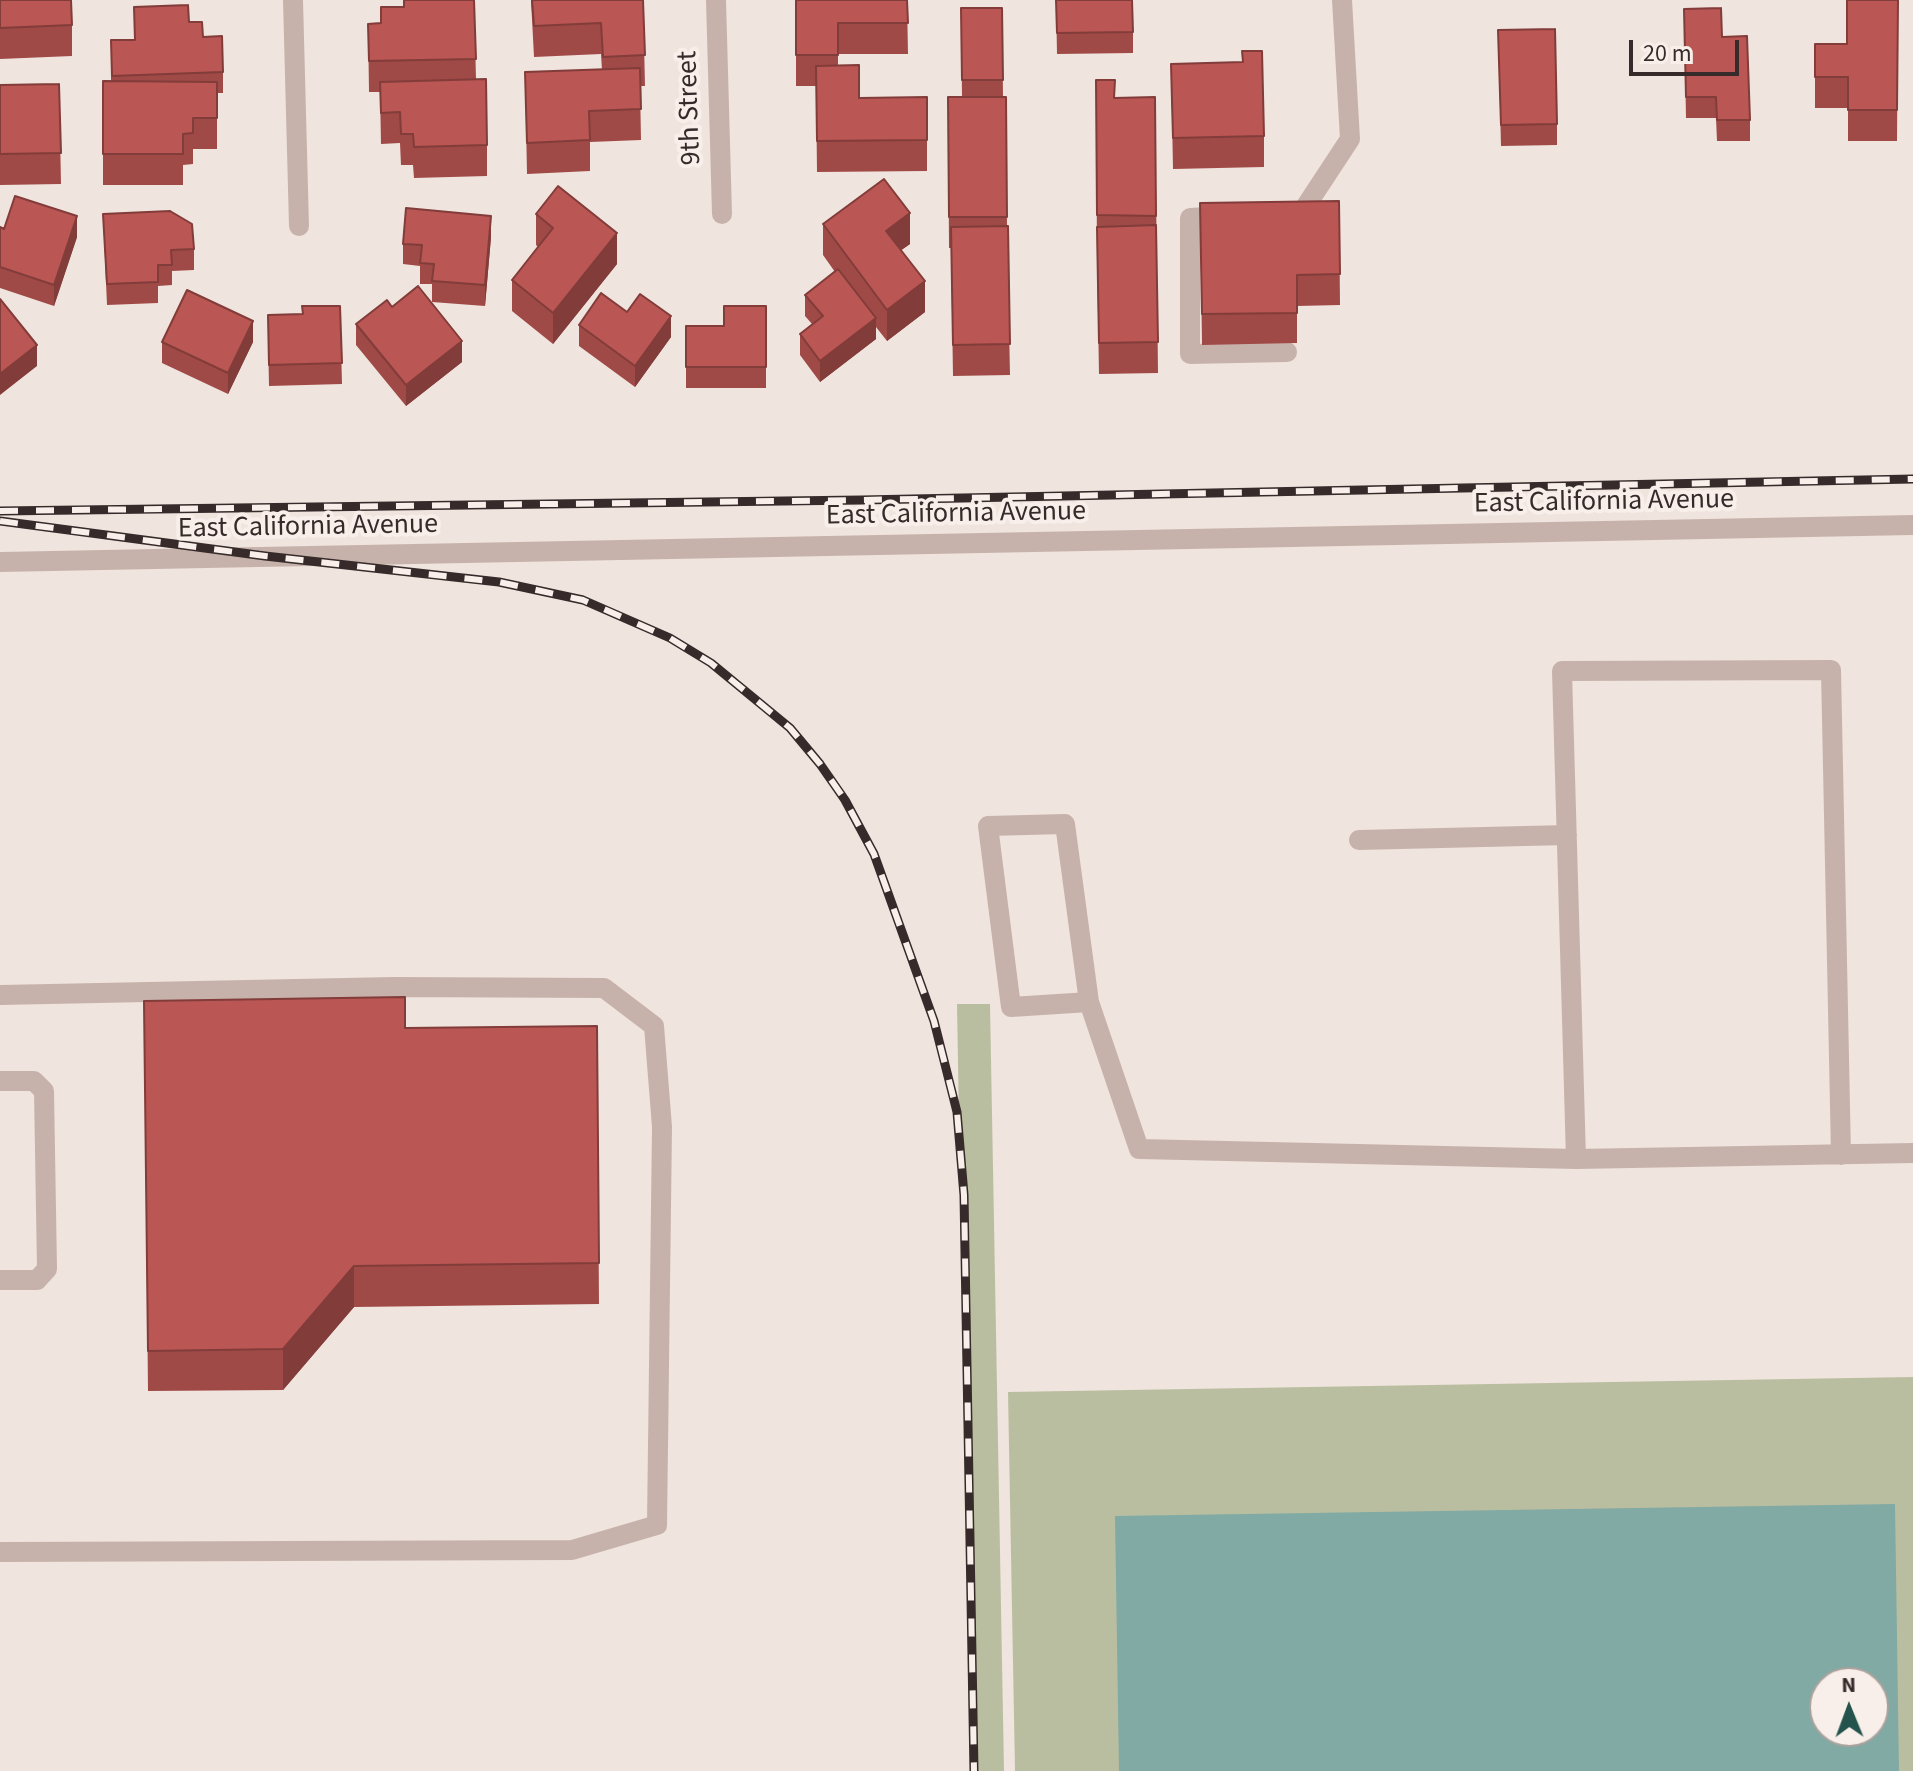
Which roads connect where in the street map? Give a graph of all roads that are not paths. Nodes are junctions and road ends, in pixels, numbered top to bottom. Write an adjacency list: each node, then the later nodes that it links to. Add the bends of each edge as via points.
1 (293, 0): 7 (street)
2 (716, 0): 5 (street, 9th Street)
3 (1342, 0): 4 (street, via 1350,139 1302,212)
4 (1274, 213)
5 (722, 214)
6 (1246, 215): 8 (street, via 1190,218 1190,354)
7 (299, 226)
8 (1287, 352)
9 (1913, 525): 10 (street, East California Avenue)
10 (0, 562)
11 (1567, 835): 12 (street); 17 (street, via 1562,671 1831,670); 18 (street)
12 (1359, 840)
13 (0, 995): 20 (street, via 604,988 654,1026 662,1127 657,1525 572,1550)
14 (1089, 1002): 14 (street, via 1065,824 988,826 1011,1007); 18 (street, via 1139,1149)
15 (0, 1081): 19 (street, via 34,1081 44,1091 47,1269 37,1280)
16 (1913, 1153): 17 (street)
17 (1841, 1155): 18 (street)
18 (1576, 1159)
19 (0, 1280)
20 (0, 1552)

